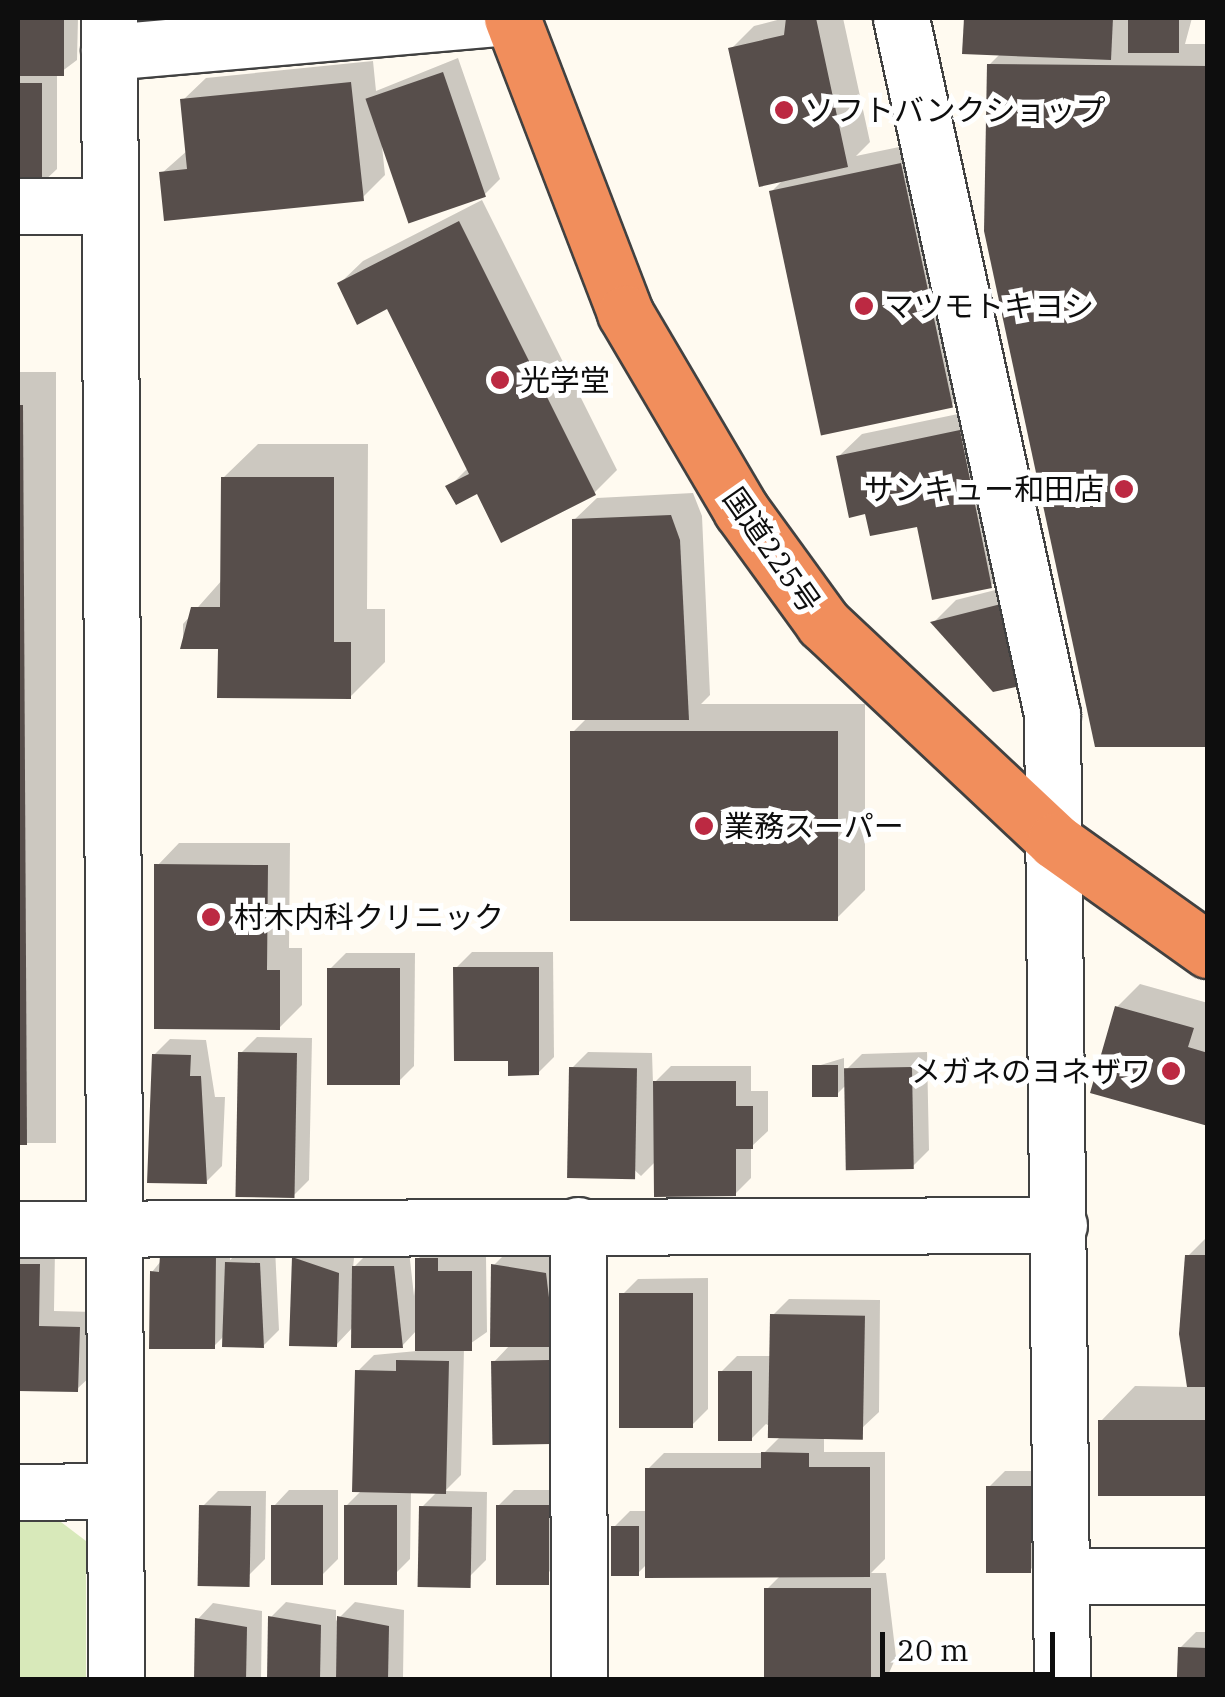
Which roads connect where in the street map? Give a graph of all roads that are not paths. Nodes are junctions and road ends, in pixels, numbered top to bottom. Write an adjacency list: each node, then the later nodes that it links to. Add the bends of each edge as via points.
1 (495, 18): 4 (street)
2 (512, 18): 7 (highway, 国道225号, via 626,313 741,510 823,623)
3 (901, 18): 7 (street, via 1052,714)
4 (109, 35): 6 (street)
5 (18, 206): 6 (street)
6 (110, 206): 11 (street)
7 (1055, 841): 8 (highway, 国道225号); 10 (street)
8 (1208, 950)
9 (578, 1225): 10 (street); 11 (street); 18 (street)
10 (1058, 1225): 15 (street)
11 (114, 1228): 12 (street); 13 (street)
12 (18, 1229)
13 (115, 1491): 14 (street); 17 (street)
14 (18, 1492)
15 (1062, 1576): 16 (street); 19 (street)
16 (1208, 1576)
17 (116, 1680)
18 (579, 1680)
19 (1062, 1680)

